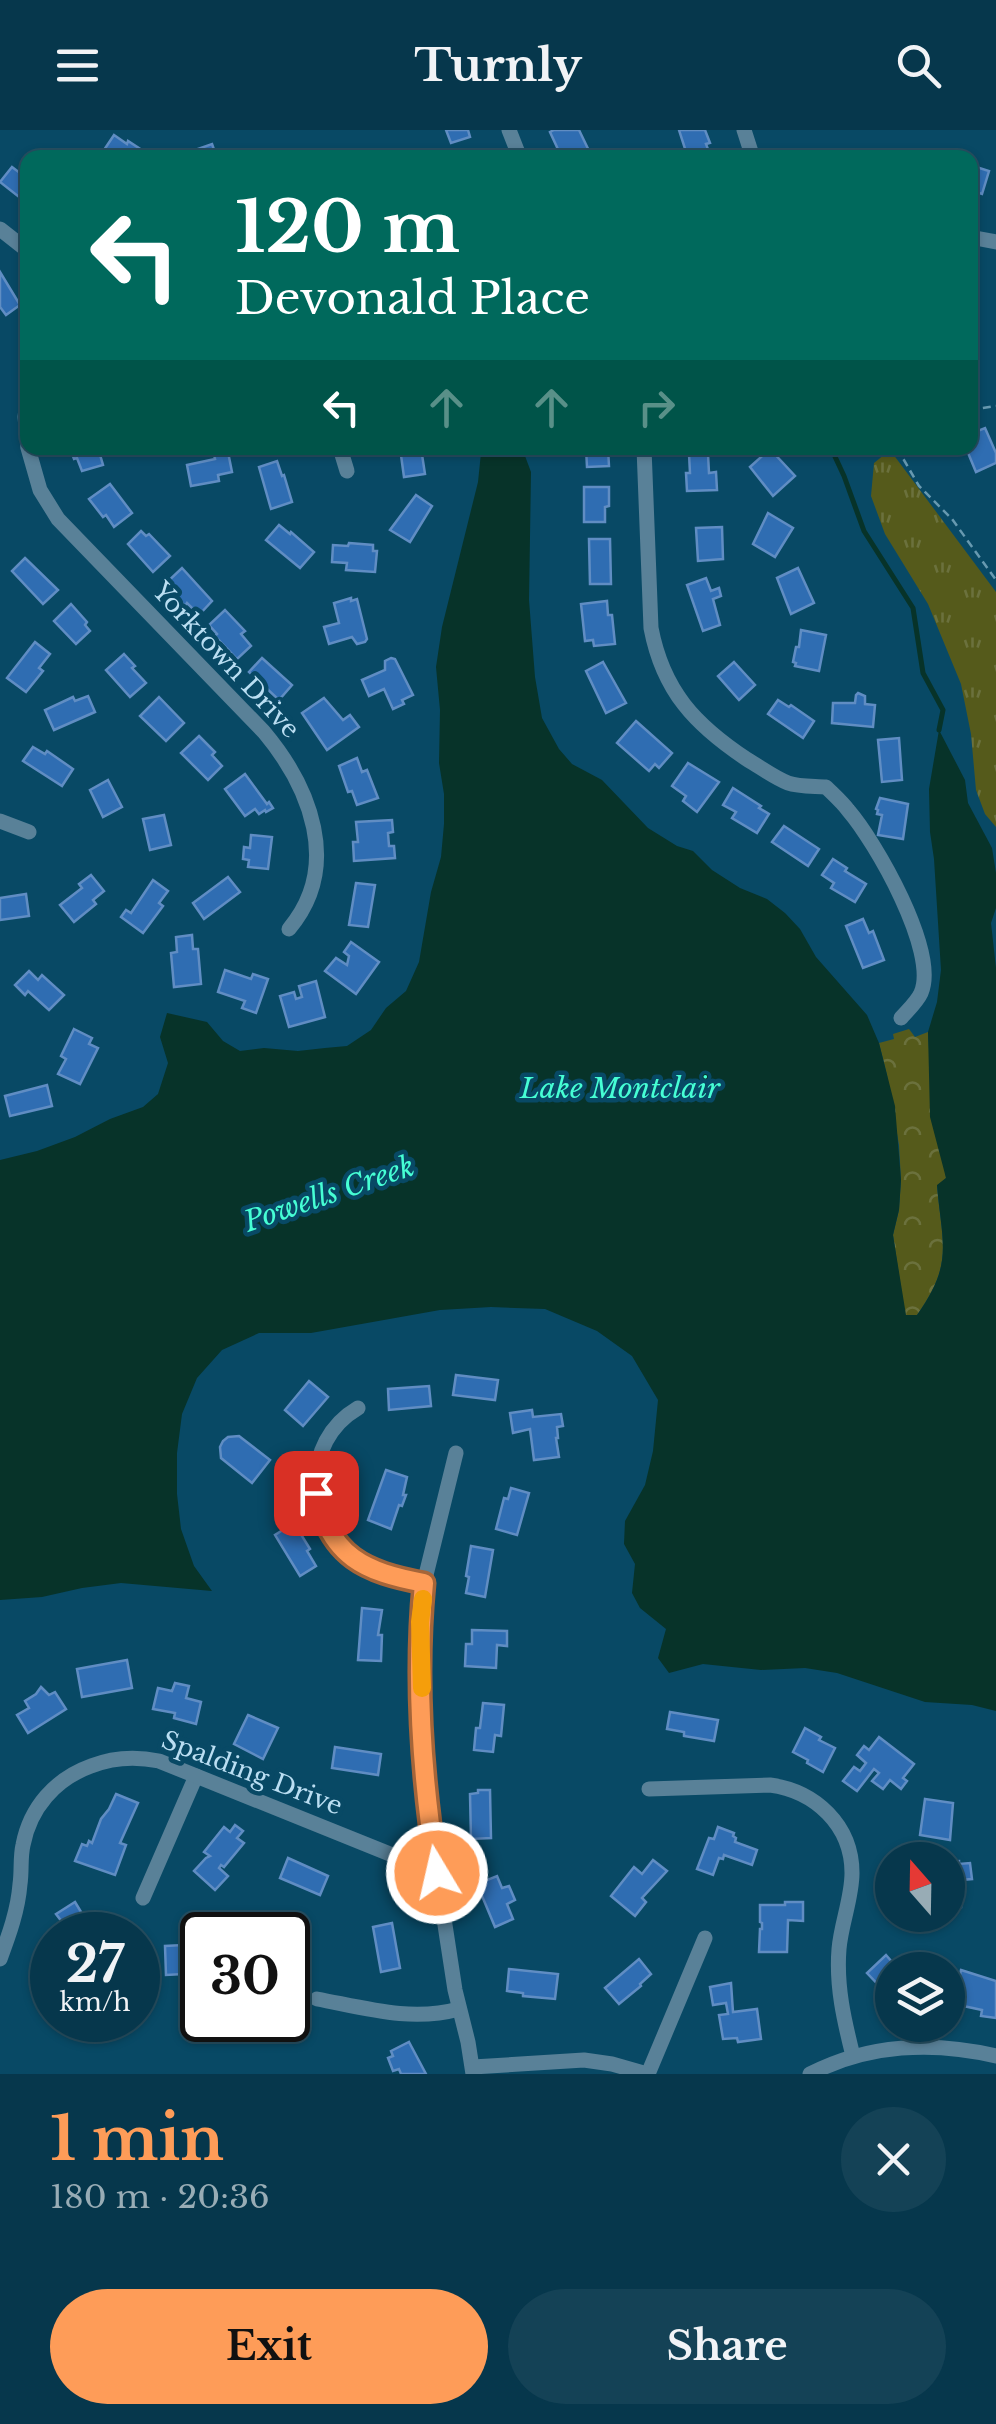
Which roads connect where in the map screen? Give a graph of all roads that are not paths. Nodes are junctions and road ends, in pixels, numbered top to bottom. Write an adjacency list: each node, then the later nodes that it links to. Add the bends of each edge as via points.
1 (0, 229): 2 (street)
2 (20, 245)
3 (30, 455): 9 (street, Yorktown Drive, via 58,519 264,732 296,776 312,820 316,868 305,906)
4 (342, 455): 6 (street)
5 (644, 455): 10 (street, via 651,628 664,674 684,706 729,747 790,784 826,787 850,811 915,930 924,978 921,994)
6 (347, 471)
7 (0, 822): 8 (street)
8 (30, 832)
9 (289, 929)
10 (902, 1018)
11 (358, 1408): 13 (street, via 334,1426 318,1460 320,1511 354,1559)
12 (456, 1453): 13 (street)
13 (424, 1583): 16 (street, via 424,1776)
14 (196, 1776): 16 (street, Spalding Drive); 17 (street); 19 (street, Spalding Drive, via 126,1757 82,1769 54,1788 24,1840 16,1911)
15 (649, 1789): 22 (street, via 784,1787 813,1799 838,1825 852,1876 838,1980)
16 (437, 1873): 21 (street)
17 (144, 1898)
18 (705, 1938): 25 (street)
19 (0, 1959)
20 (318, 1999): 21 (street, via 398,2014)
21 (459, 2009): 24 (street)
22 (853, 2056): 23 (street, via 938,2047); 26 (street)
23 (996, 2056)
24 (473, 2070): 25 (street, via 584,2060)
25 (647, 2074)
26 (810, 2074)

